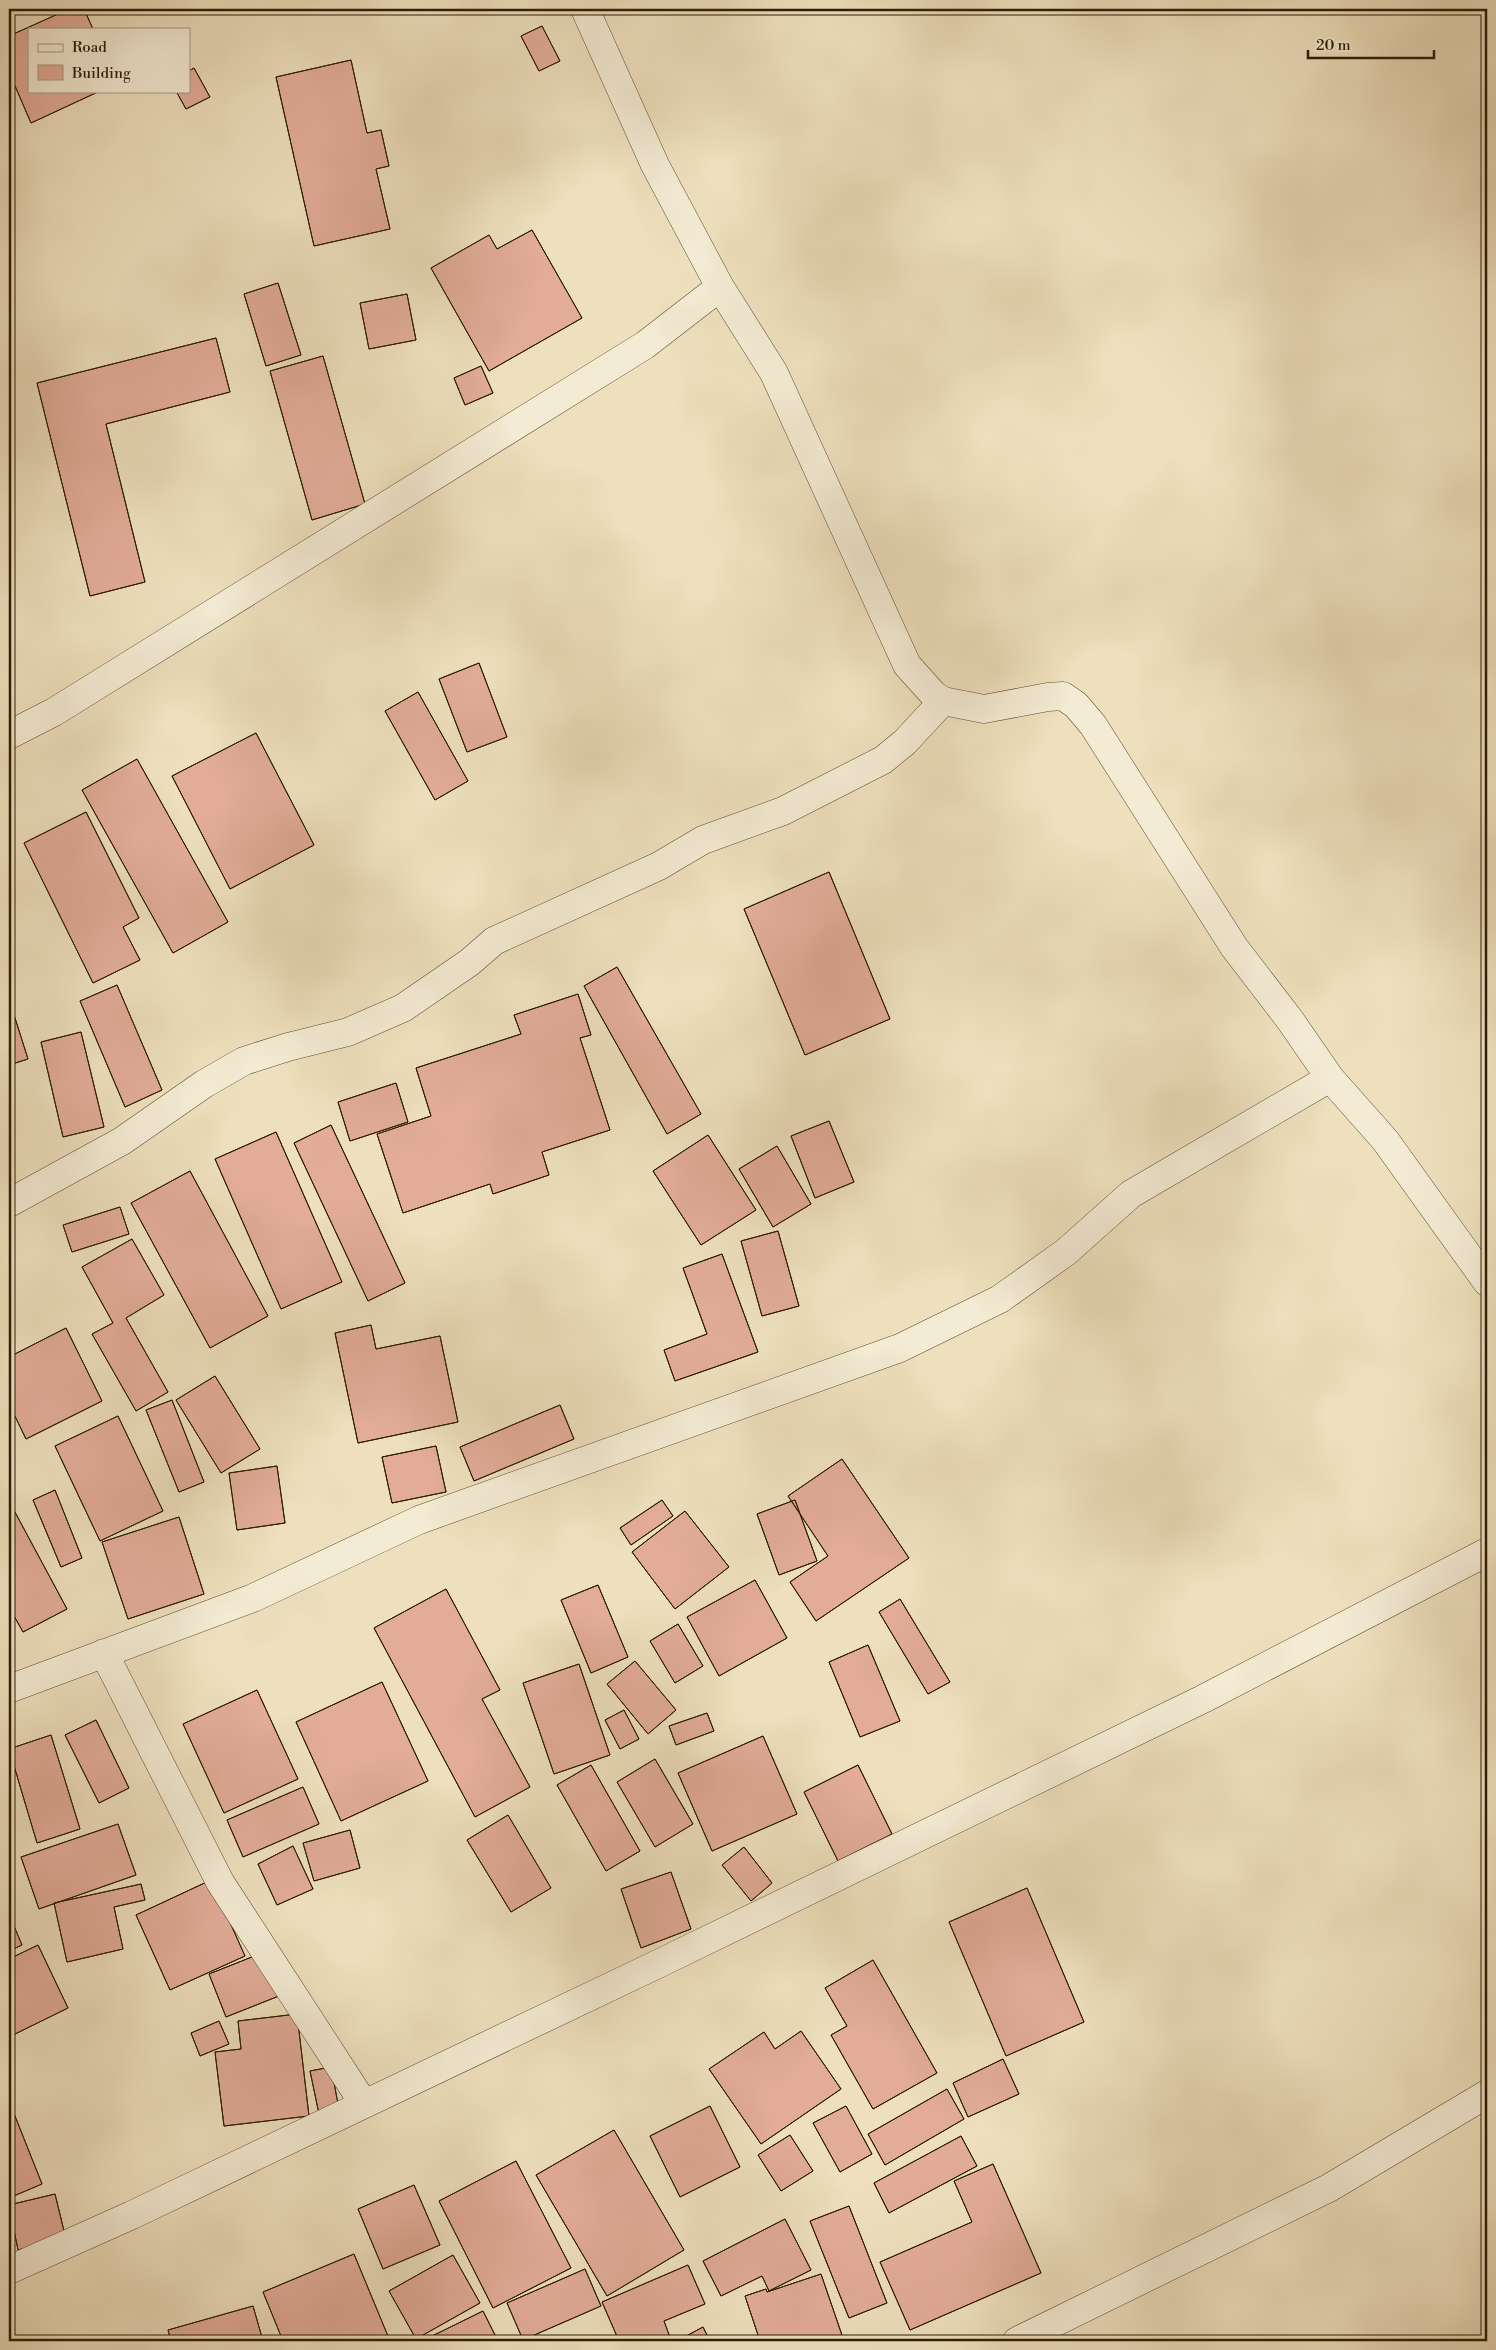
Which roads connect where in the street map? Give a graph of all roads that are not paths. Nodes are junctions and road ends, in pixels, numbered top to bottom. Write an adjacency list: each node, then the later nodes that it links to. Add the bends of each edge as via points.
1 (586, 9): 2 (street, via 655,165)
2 (720, 287): 3 (street, via 774,374 907,666); 4 (street, via 629,355 54,712)
3 (942, 701): 5 (street, via 984,709 1063,696 1076,705 1098,732 1234,946); 6 (street, via 905,742 883,760 783,811 703,840 659,866 494,941 470,962 403,1008 348,1032 244,1061 204,1084 122,1141)
4 (9, 735)
5 (1330, 1078): 7 (street, via 1385,1140); 9 (street, via 1131,1194 1066,1252 1000,1299 900,1348 419,1520 253,1598)
6 (9, 1203)
7 (1487, 1282)
8 (1487, 1552): 12 (street, via 1203,1699)
9 (104, 1653): 10 (street); 12 (street, via 220,1882)
10 (9, 1689)
11 (1487, 2094): 14 (street, via 1329,2188)
12 (364, 2104): 13 (street)
13 (9, 2270)
14 (1016, 2341)

